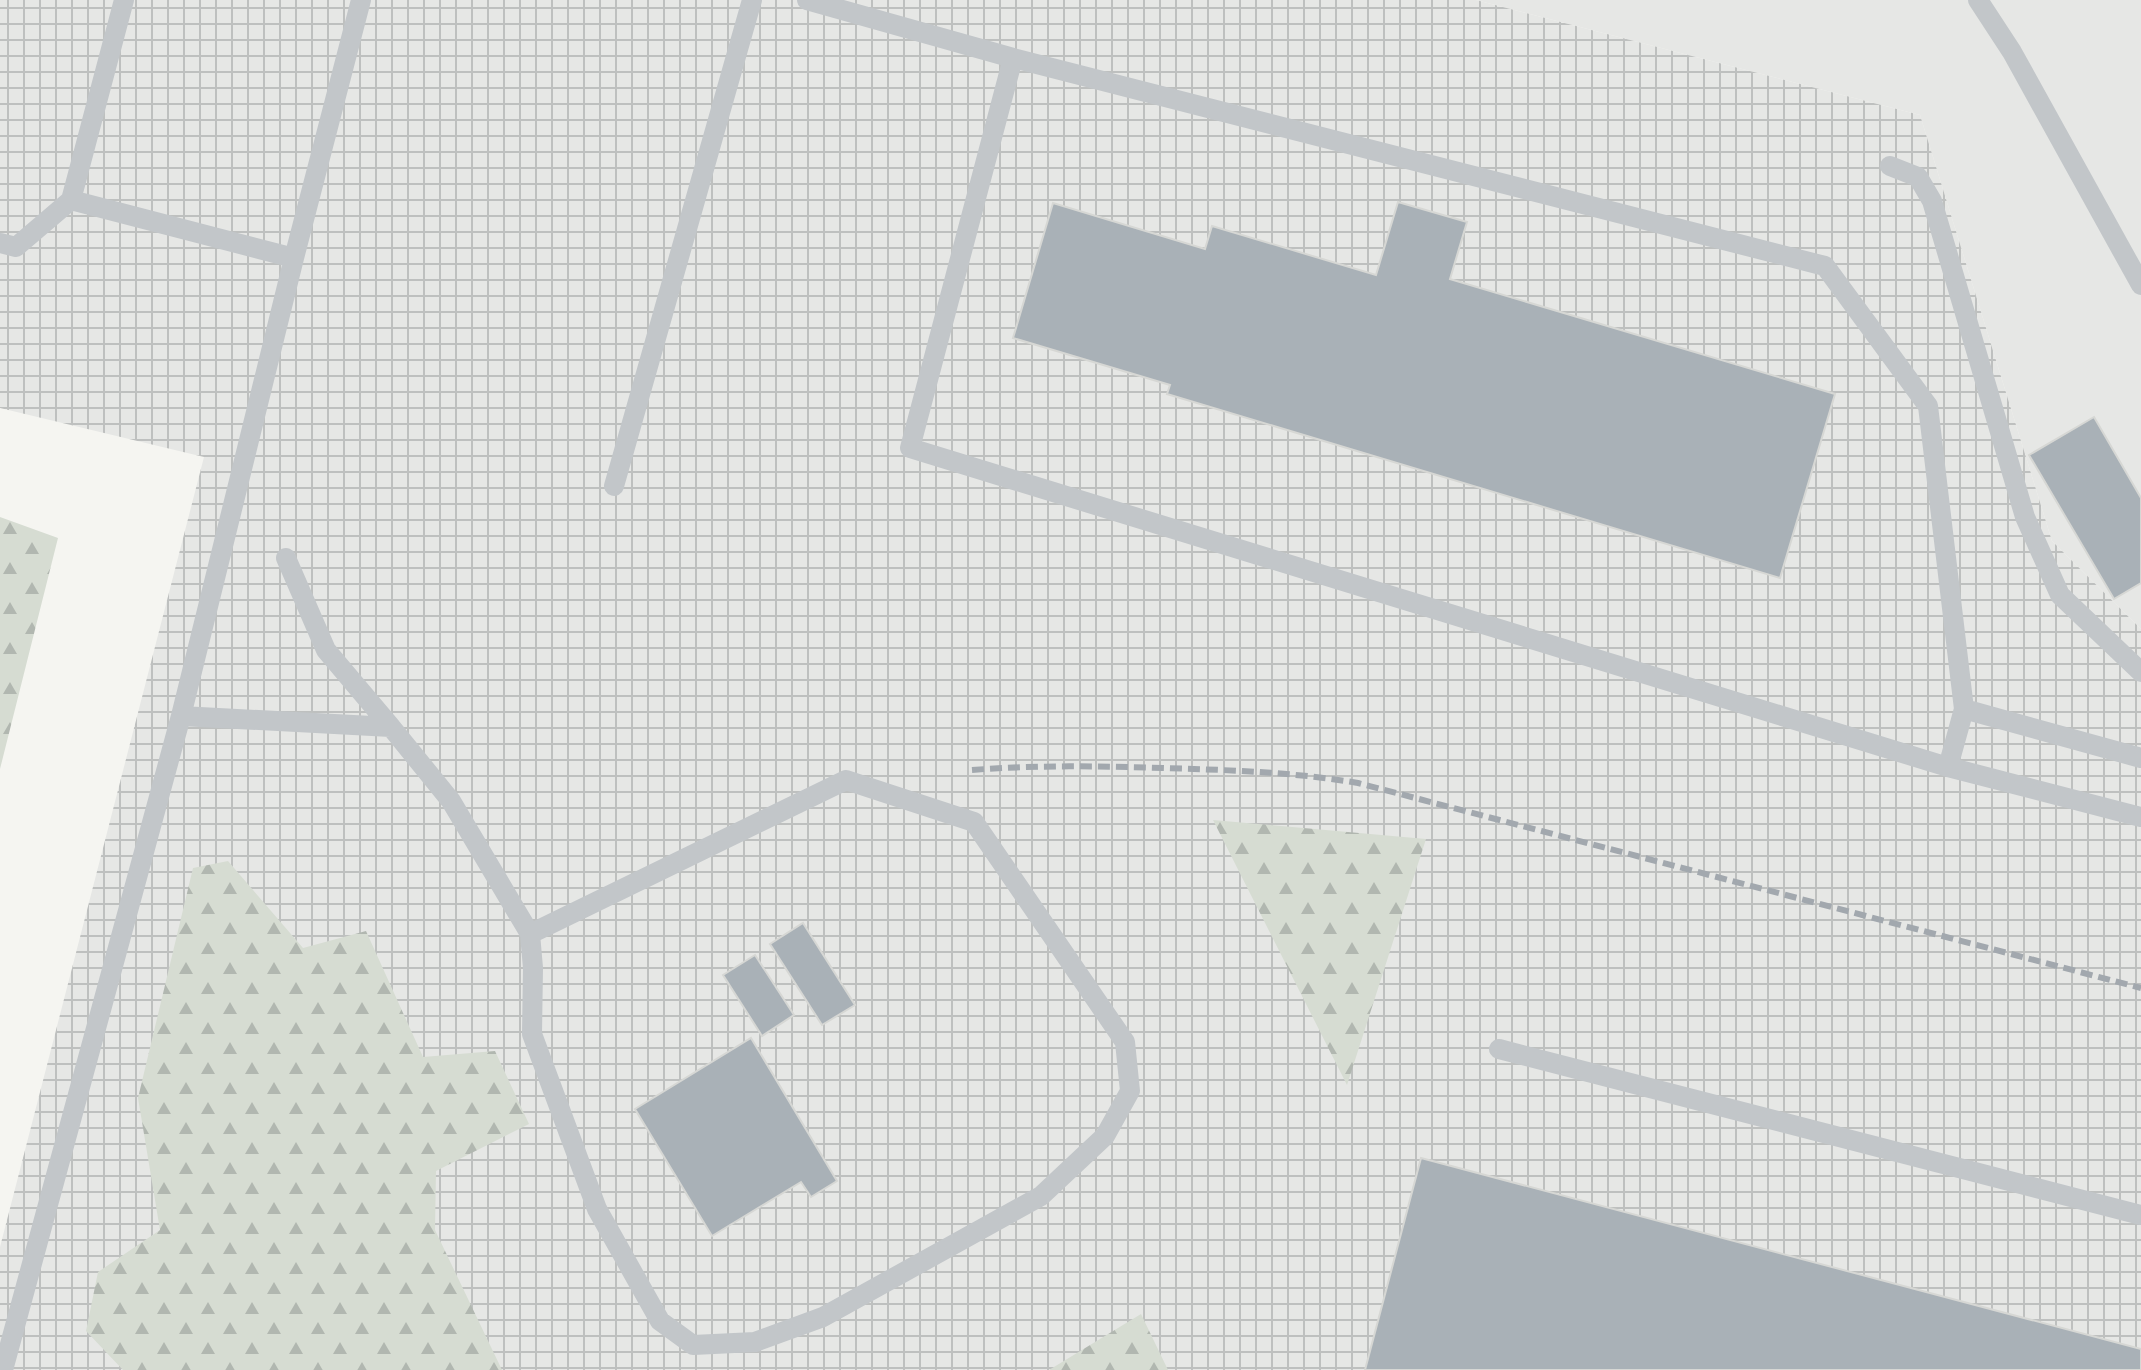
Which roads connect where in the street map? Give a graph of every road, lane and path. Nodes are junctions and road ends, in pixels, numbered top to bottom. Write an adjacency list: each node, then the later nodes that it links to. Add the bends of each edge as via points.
1 (124, 0): 8 (lane)
2 (361, 0): 10 (lane)
3 (752, 0): 12 (lane)
4 (807, 0): 6 (lane)
5 (1978, 0): 11 (lane)
6 (1013, 58): 15 (lane, via 1825,266 1928,406); 19 (lane, via 910,448)
7 (1890, 166): 14 (lane, via 1918,177 1932,201 2025,517 2060,595)
8 (71, 200): 9 (lane, via 16,247); 10 (lane)
9 (0, 243)
10 (294, 258): 16 (lane)
11 (2141, 285)
12 (614, 486)
13 (286, 558): 17 (lane, via 326,650)
14 (2141, 672)
15 (1964, 709): 18 (lane); 19 (lane)
16 (181, 716): 17 (lane); 24 (lane)
17 (391, 727): 21 (lane, via 451,801)
18 (2141, 758)
19 (1948, 767): 20 (lane)
20 (2141, 817)
21 (530, 934): 21 (lane, via 532,1034 597,1209 660,1321 693,1345 755,1342 823,1317 1041,1196 1105,1136 1130,1091 1125,1042 974,822 846,780)
22 (1499, 1049): 23 (lane)
23 (2141, 1215)
24 (3, 1370)

